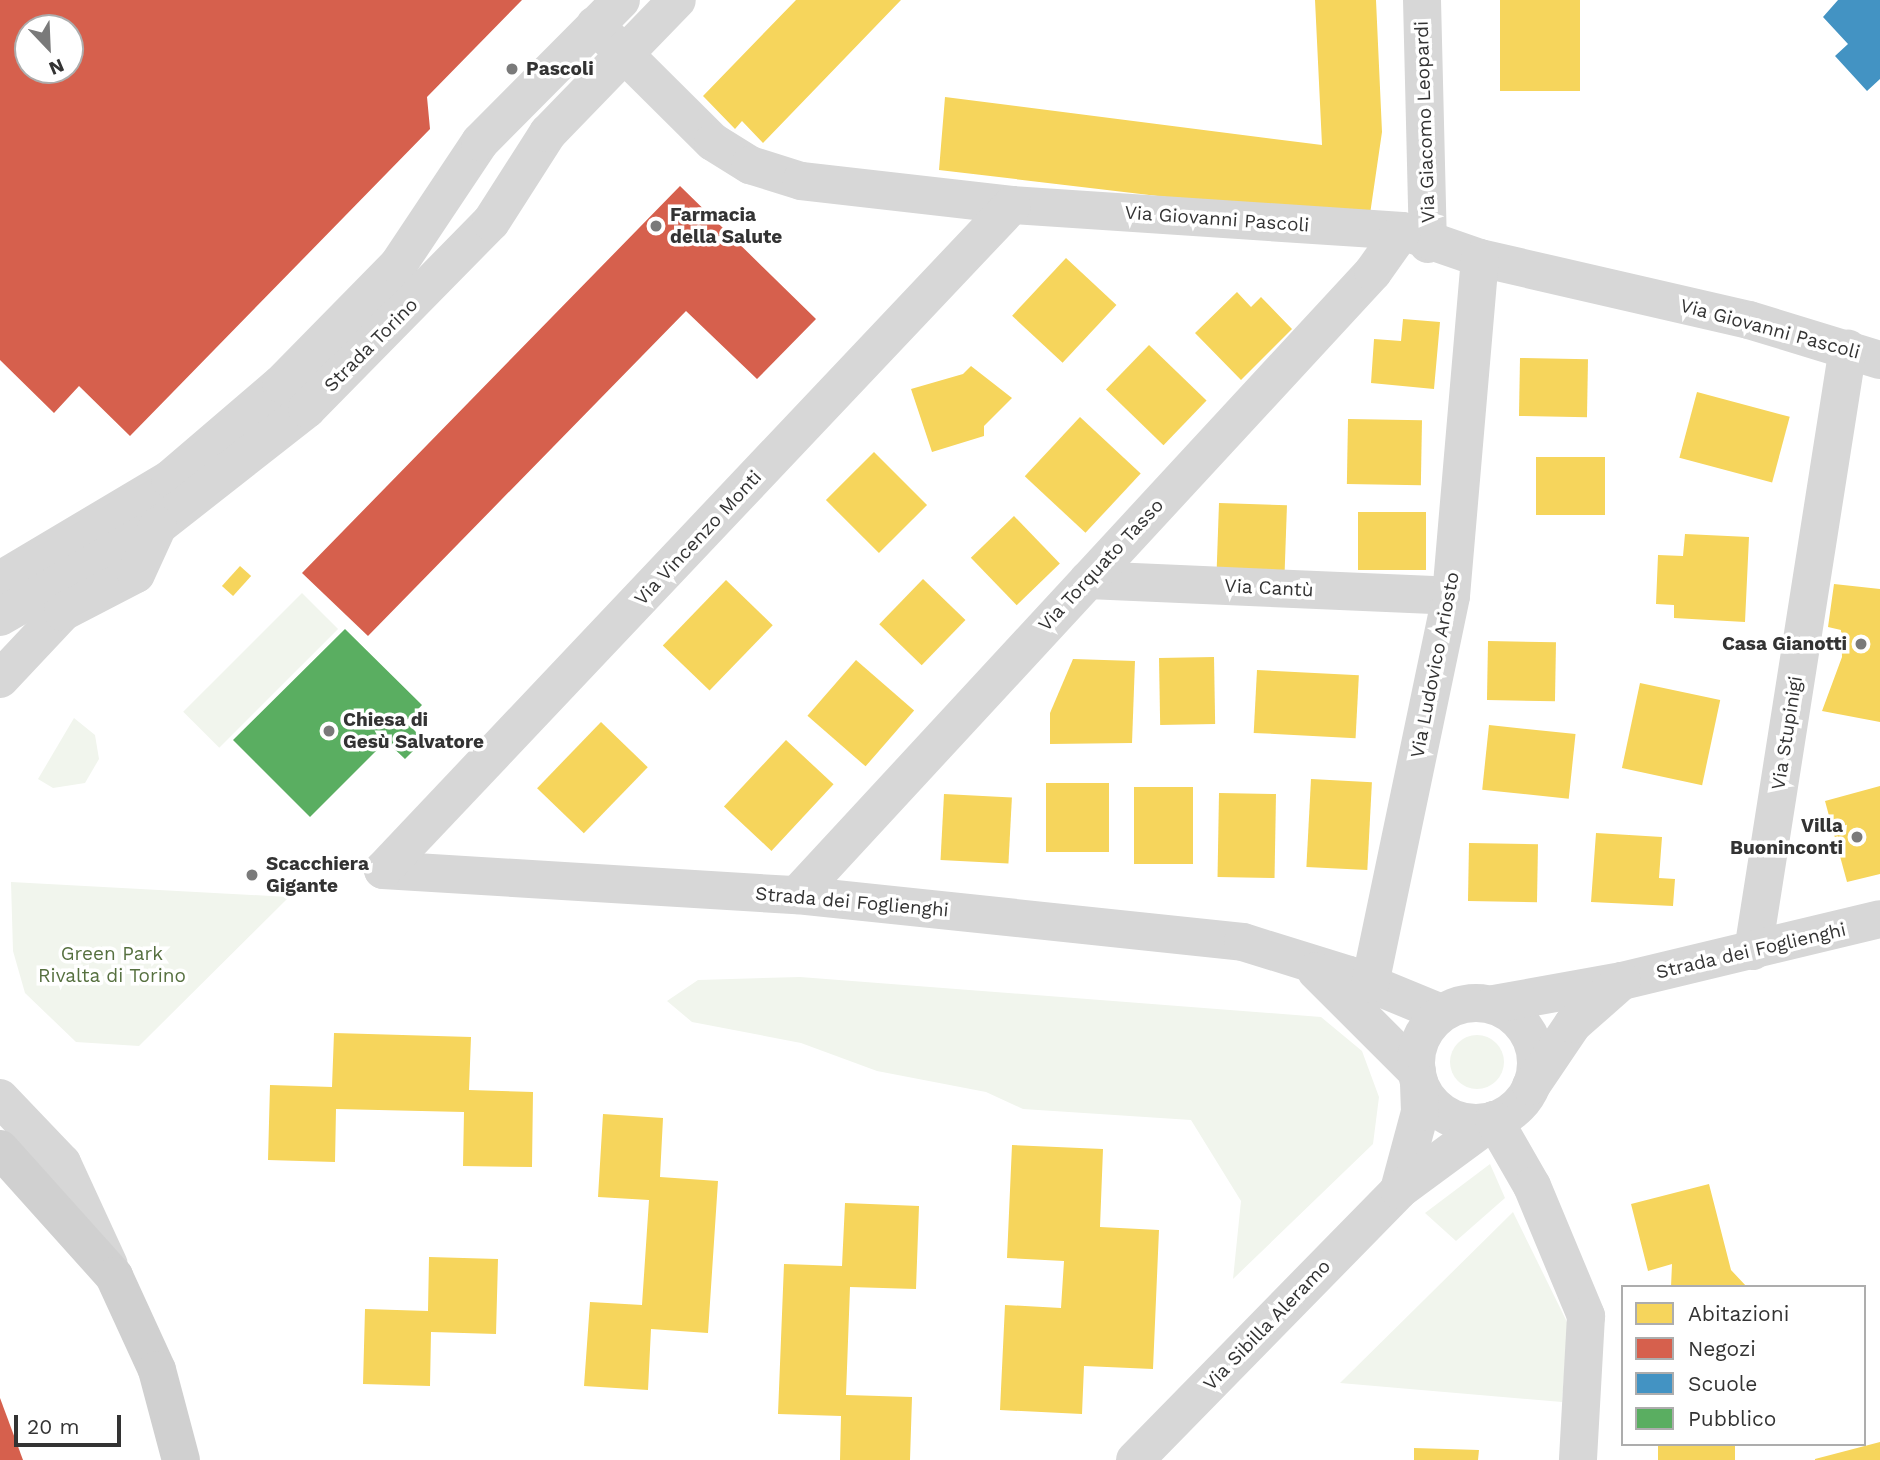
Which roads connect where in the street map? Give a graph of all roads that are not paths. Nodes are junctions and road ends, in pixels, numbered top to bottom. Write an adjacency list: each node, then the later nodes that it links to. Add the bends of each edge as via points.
1 (677, 0): 4 (street, Strada Torino)
2 (1422, 0): 6 (street, Via Giacomo Leopardi)
3 (608, 13): 4 (street, Via Giovanni Pascoli); 10 (street, Strada Torino, via 480,142 398,265 281,384 170,479)
4 (625, 54): 5 (street, Via Giovanni Pascoli, via 713,142 766,172 846,189); 9 (street, Strada Torino, via 548,133 491,222 433,283 307,409)
5 (1012, 205): 6 (street, Via Giovanni Pascoli); 15 (street, Via Vincenzo Monti)
6 (1415, 238): 7 (street, Via Giovanni Pascoli); 11 (street, Via Torquato Tasso, via 1373,272)
7 (1480, 258): 8 (street, Via Giovanni Pascoli); 12 (street, Via Ludovico Ariosto)
8 (1864, 354): 18 (street, Via Stupinigi)
9 (158, 526): 13 (street, Strada Torino); 14 (street, via 136,574 63,612)
10 (0, 580)
11 (1088, 580): 12 (street, Via Cantù); 16 (street, Via Torquato Tasso)
12 (1451, 596): 21 (street, Via Ludovico Ariosto)
13 (0, 617)
14 (0, 680)
15 (383, 870): 16 (street, Strada dei Foglienghi)
16 (797, 895): 19 (street, Strada dei Foglienghi, via 1243,942)
17 (1880, 919): 18 (street, Strada dei Foglienghi)
18 (1753, 951): 20 (street, Strada dei Foglienghi)
19 (1314, 969): 21 (street, Strada dei Foglienghi); 24 (street, Strada dei Foglienghi)
20 (1622, 981): 22 (street, Strada dei Foglienghi); 25 (street, Strada dei Foglienghi, via 1573,1024)
21 (1370, 984): 23 (street, Strada dei Foglienghi)
22 (1494, 1004): 23 (street, Strada dei Foglienghi, via 1464,1004); 25 (street, via 1528,1033 1536,1056)
23 (1441, 1013): 24 (street, via 1418,1044)
24 (1418, 1077): 27 (street, Strada dei Foglienghi, via 1446,1115); 29 (street, Via Sibilla Aleramo, via 1420,1112)
25 (1531, 1086): 27 (street, Strada dei Foglienghi, via 1520,1104)
26 (0, 1098): 30 (street, via 62,1163)
27 (1494, 1120): 29 (street, Via Sibilla Aleramo); 33 (street, via 1532,1186 1586,1316)
28 (0, 1149): 30 (street)
29 (1399, 1190): 32 (street, Via Sibilla Aleramo)
30 (114, 1276): 31 (street, via 152,1357)
31 (181, 1460)
32 (1135, 1460)
33 (1578, 1460)

